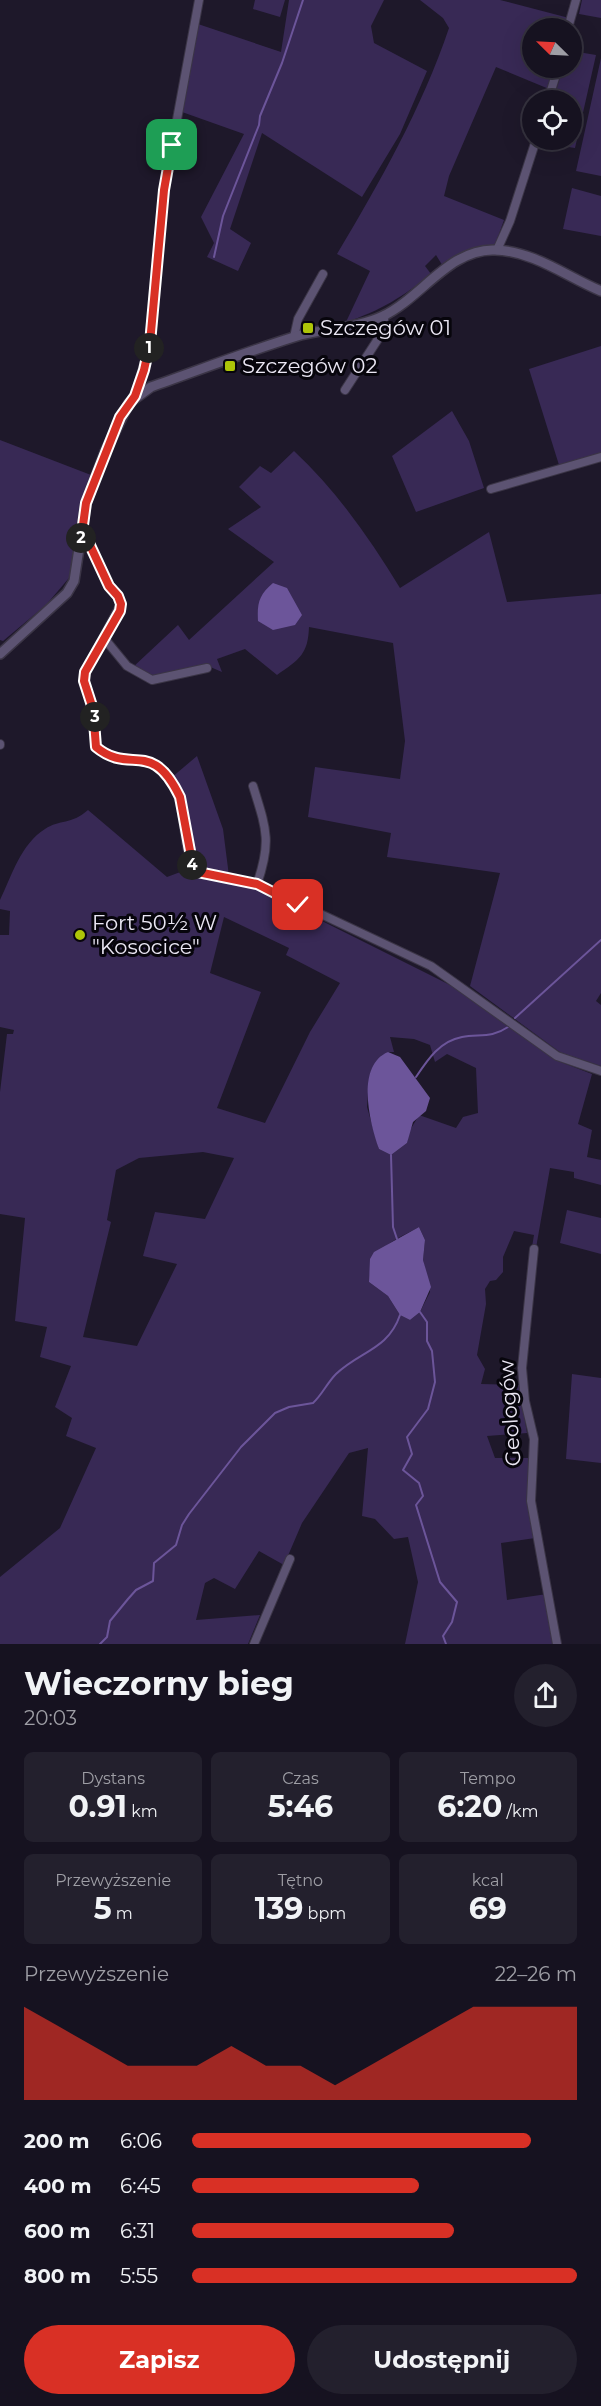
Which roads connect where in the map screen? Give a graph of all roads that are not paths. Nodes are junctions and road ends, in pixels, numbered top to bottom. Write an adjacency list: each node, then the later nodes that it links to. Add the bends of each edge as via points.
1 (199, 0): 11 (street, via 164,190 150,343)
2 (576, 0): 3 (street)
3 (571, 18)
4 (533, 150): 5 (street)
5 (497, 250): 7 (street, via 550,265); 8 (street, via 462,257)
6 (323, 274): 9 (street, via 298,319)
7 (601, 291)
8 (385, 315): 9 (street); 10 (street, via 380,336)
9 (294, 337): 11 (street)
10 (345, 390)
11 (135, 396): 14 (street, via 120,417 86,503)
12 (601, 457): 13 (street)
13 (491, 489)
14 (81, 540): 15 (street, via 89,543 121,604); 16 (street, via 74,581 67,593)
15 (104, 638): 17 (street, via 127,666 152,680); 19 (street, via 88,664 84,681 93,709 96,747 109,756 151,761 168,777 180,797 190,857 198,872)
16 (1, 652)
17 (207, 668)
18 (253, 786): 19 (street, via 266,831 266,857)
19 (257, 884): 20 (street, via 431,966 557,1056)
20 (601, 1071)
21 (534, 1249): 24 (street, Geologów, via 522,1368 534,1439 531,1502)
22 (290, 1559): 23 (street)
23 (254, 1644)
24 (557, 1644)

